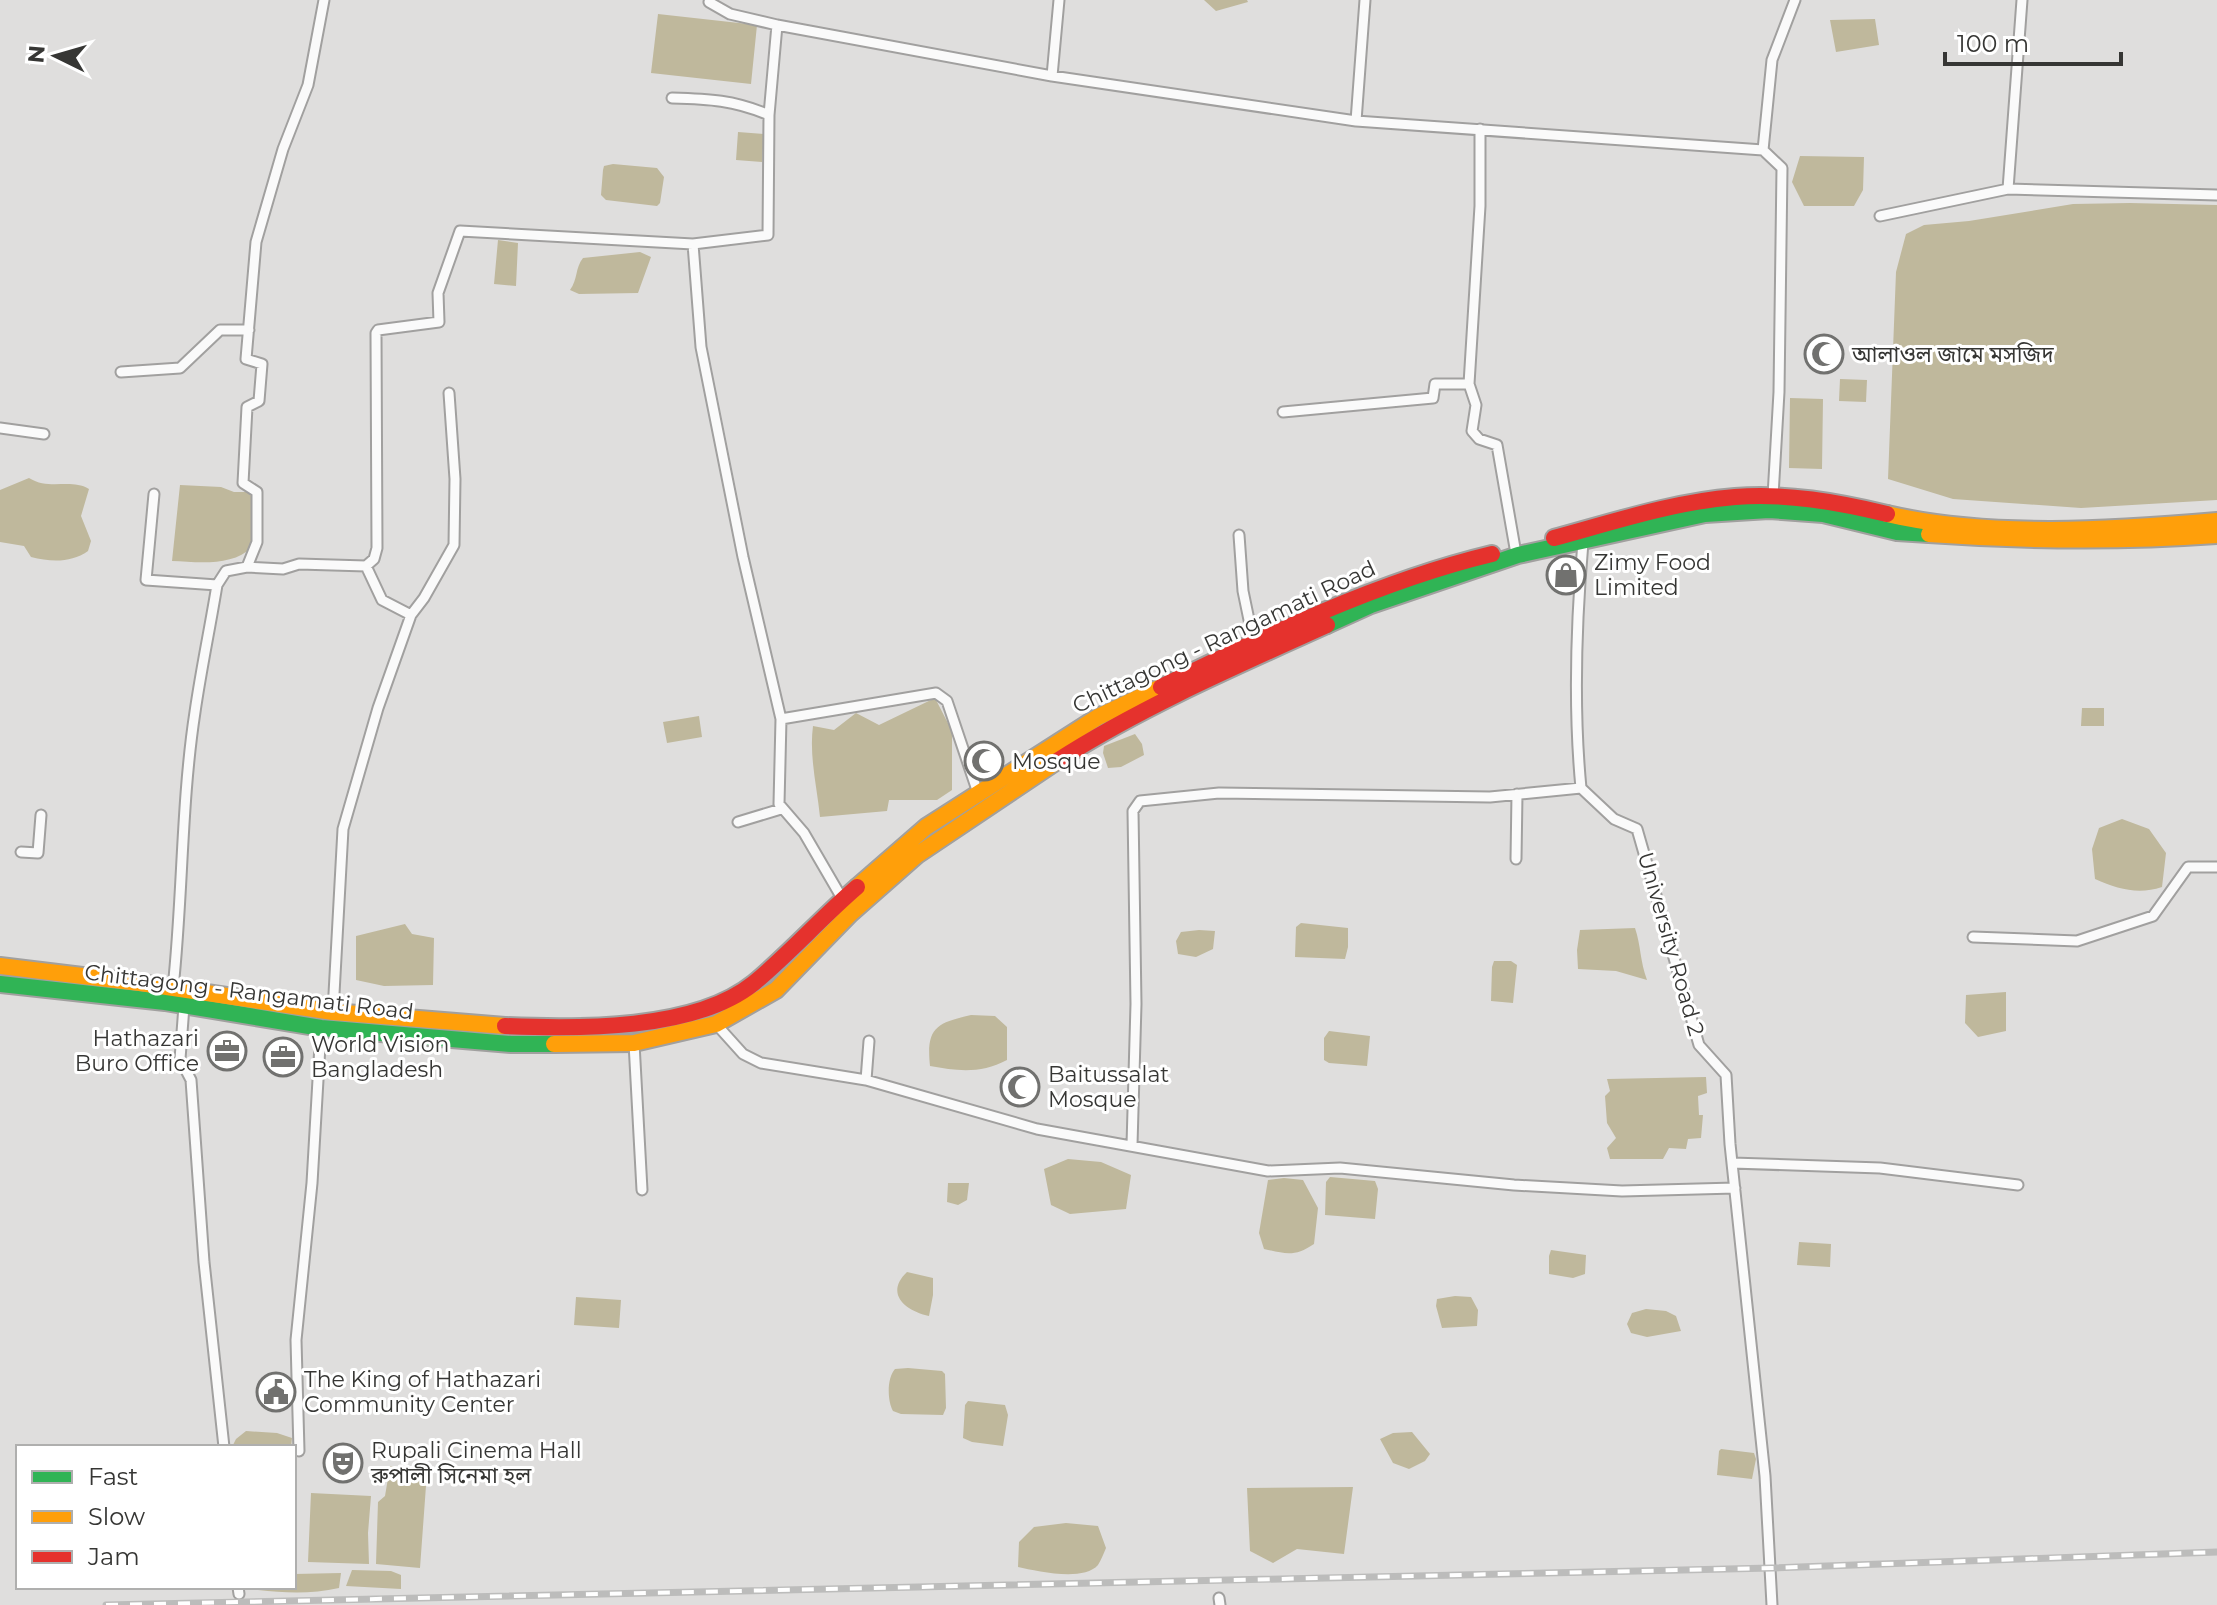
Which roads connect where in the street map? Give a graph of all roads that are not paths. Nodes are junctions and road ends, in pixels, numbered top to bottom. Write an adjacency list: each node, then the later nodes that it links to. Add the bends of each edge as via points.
1 (324, 0): 18 (street, via 308,85 256,242)
2 (1059, 0): 8 (street)
3 (1365, 0): 11 (street)
4 (1795, 0): 13 (street, via 1772,60)
5 (2022, 0): 14 (street)
6 (709, 2): 7 (street, via 730,14)
7 (777, 25): 8 (street); 10 (street)
8 (1052, 76): 11 (street)
9 (672, 98): 10 (street, via 720,99)
10 (769, 115): 17 (street, via 768,235)
11 (1356, 121): 12 (street)
12 (1480, 129): 13 (street); 20 (street)
13 (1763, 150): 26 (street, via 1782,168)
14 (2008, 189): 15 (street); 16 (street)
15 (2217, 195)
16 (1880, 216)
17 (693, 244): 32 (street, via 460,231 438,293 439,322 376,333 377,548); 37 (street, via 701,347)
18 (249, 330): 19 (street, via 220,330 180,368); 33 (street, via 246,359 262,364 259,401 247,407 243,483 257,492 257,542)
19 (121, 372)
20 (1469, 384): 22 (street, via 1435,384 1433,398); 31 (street, via 1476,405 1472,431 1497,445)
21 (449, 393): 35 (street, via 454,545)
22 (1283, 412)
23 (0, 428): 24 (street)
24 (44, 434)
25 (154, 494): 34 (street, via 146,580)
26 (1773, 496): 27 (highway, Chittagong - Rangamati Road, via 1924,521 2046,530); 31 (highway, Chittagong - Rangamati Road, via 1698,502)
27 (2217, 521)
28 (1239, 535): 36 (street)
29 (2217, 535): 30 (highway, Chittagong - Rangamati Road, via 2018,540 1897,532 1823,514 1769,510 1705,514)
30 (1583, 542): 38 (street, via 1576,632); 54 (highway, Chittagong - Rangamati Road, via 1518,555 1371,605 1092,738 917,855 776,990)
31 (1515, 548): 36 (highway, Chittagong - Rangamati Road, via 1392,583)
32 (366, 566): 33 (street); 35 (street, via 382,600)
33 (247, 567): 34 (street, via 226,571)
34 (217, 585): 51 (street, via 194,713)
35 (411, 615): 53 (street, via 343,829)
36 (1254, 644): 39 (highway, Chittagong - Rangamati Road, via 1098,717)
37 (781, 719): 39 (street, via 936,693 947,701); 41 (street)
38 (1581, 788): 40 (street); 60 (street, University Road 2, via 1614,819 1637,829 1699,1045 1726,1075)
39 (978, 793): 47 (highway, Chittagong - Rangamati Road, via 926,827)
40 (1517, 794): 45 (street); 59 (street, via 1219,793 1140,801 1133,811)
41 (781, 809): 43 (street); 47 (street, via 804,833)
42 (41, 815): 44 (street, via 38,853)
43 (738, 822)
44 (21, 852)
45 (1516, 859)
46 (2217, 867): 48 (street, via 2188,867 2153,916 2077,941)
47 (843, 900): 53 (highway, Chittagong - Rangamati Road, via 752,985 664,1019 560,1028)
48 (1973, 937)
49 (0, 966): 51 (highway, Chittagong - Rangamati Road)
50 (0, 984): 52 (highway, Chittagong - Rangamati Road)
51 (173, 988): 53 (highway, Chittagong - Rangamati Road)
52 (184, 1006): 55 (highway, Chittagong - Rangamati Road); 64 (street, via 180,1059 191,1080)
53 (333, 1012)
54 (716, 1024): 57 (highway, Chittagong - Rangamati Road); 58 (street, via 743,1054 761,1063)
55 (321, 1028): 57 (highway, Chittagong - Rangamati Road, via 511,1044); 65 (street, via 296,1340)
56 (869, 1041): 58 (street)
57 (634, 1043): 63 (street)
58 (866, 1080): 59 (street, via 1037,1129)
59 (1132, 1145): 62 (street, via 1268,1171 1340,1168 1622,1191)
60 (1732, 1163): 61 (street, via 1880,1168); 62 (street, University Road 2)
61 (2018, 1185)
62 (1735, 1188): 66 (street, University Road 2, via 1765,1476)
63 (642, 1190)
64 (224, 1445)
65 (299, 1451)
66 (1772, 1605)

